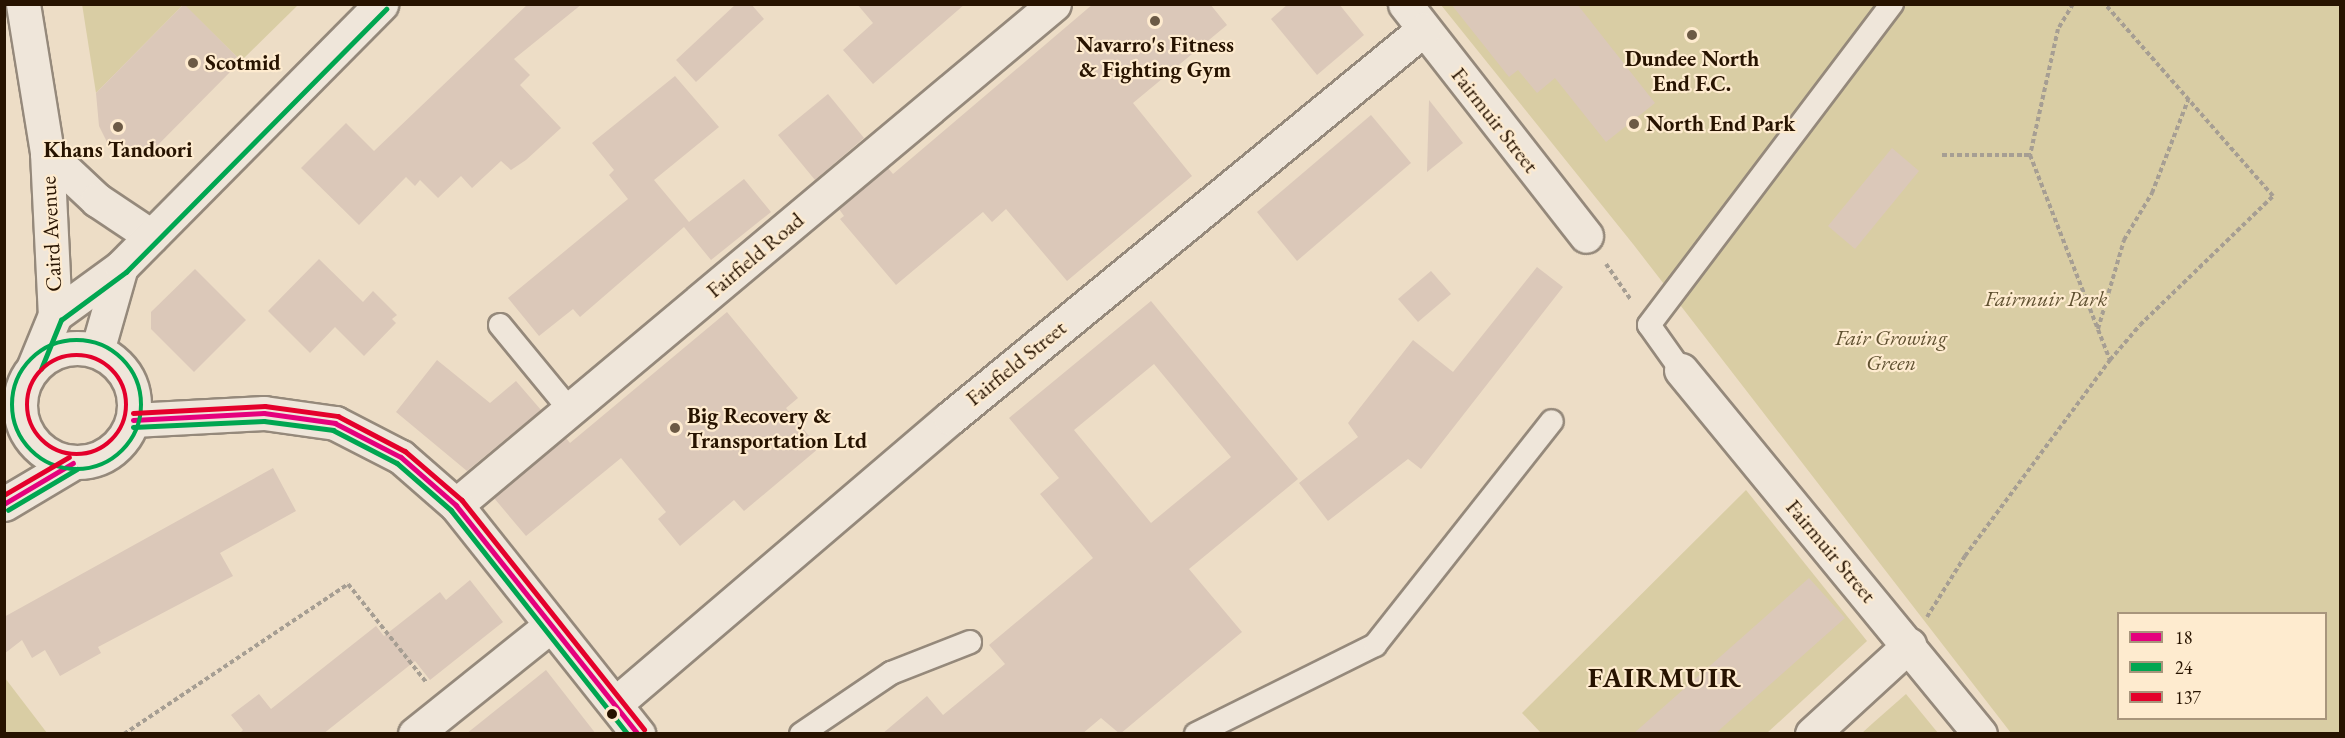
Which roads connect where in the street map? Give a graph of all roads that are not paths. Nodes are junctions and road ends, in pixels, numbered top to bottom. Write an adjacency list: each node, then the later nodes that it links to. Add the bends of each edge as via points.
1 (22, 4): 6 (street, Caird Avenue)
2 (381, 4): 7 (street)
3 (1054, 4): 15 (street, Fairfield Road)
4 (1892, 4): 13 (lane, via 1649,325)
5 (1414, 17): 8 (street, Fairmuir Street); 24 (street, Fairfield Street)
6 (48, 153): 7 (street, Caird Avenue, via 97,200); 10 (street, Caird Avenue)
7 (151, 236): 9 (street)
8 (1586, 236)
9 (121, 267): 10 (street); 12 (street)
10 (55, 315): 14 (street)
11 (500, 325): 15 (lane)
12 (97, 351): 14 (street, via 63,349); 16 (street, via 129,378 134,392)
13 (1681, 370): 23 (street, Fairmuir Street)
14 (20, 390): 18 (street, via 19,406 30,438 42,451)
15 (570, 410): 20 (street, Fairfield Road)
16 (133, 420): 18 (street, via 111,452 93,461); 20 (street, via 264,413 335,423 401,457)
17 (1552, 421): 28 (lane, via 1375,645)
18 (74, 463): 19 (street)
19 (4, 504)
20 (456, 505): 21 (street)
21 (551, 625): 24 (street); 25 (street)
22 (970, 642): 27 (lane, via 891,673)
23 (1909, 645): 29 (street); 30 (street, Fairmuir Street)
24 (615, 704): 26 (street)
25 (415, 734)
26 (638, 734)
27 (801, 734)
28 (1196, 734)
29 (1812, 734)
30 (1980, 734)

